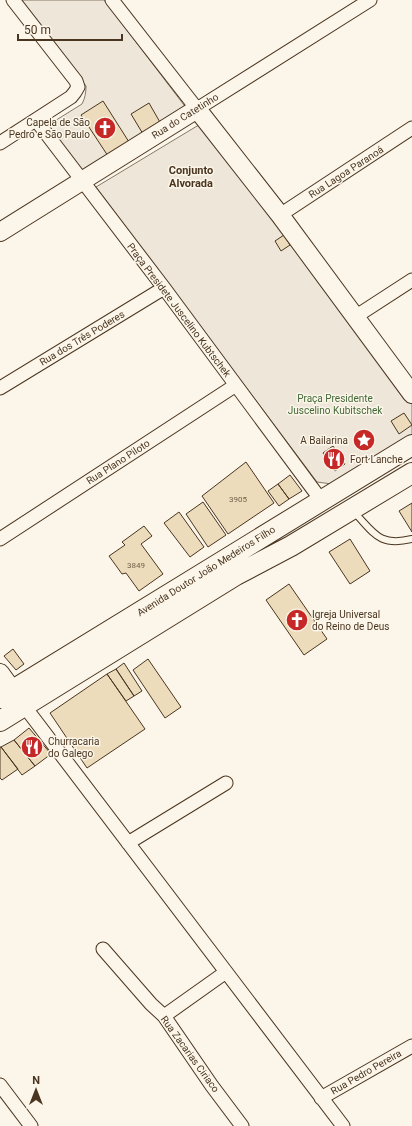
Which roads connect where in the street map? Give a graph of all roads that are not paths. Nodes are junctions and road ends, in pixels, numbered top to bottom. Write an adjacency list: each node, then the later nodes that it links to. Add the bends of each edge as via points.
1 (13, 0): 5 (street, via 78,87 71,96)
2 (370, 0): 4 (street, Rua do Catetinho)
3 (119, 2): 4 (street)
4 (197, 109): 8 (main road, Rua do Catetinho); 9 (main road)
5 (36, 120): 7 (street); 8 (street, Praça Presidete Juscelino Kubtschek)
6 (412, 128): 9 (street, Rua Lagoa Paranoá)
7 (0, 143)
8 (82, 181): 10 (main road, Rua do Catetinho); 12 (street, Praça Presidete Juscelino Kubtschek)
9 (280, 215): 13 (main road)
10 (0, 232)
11 (412, 280): 13 (street)
12 (164, 288): 14 (street, Praça Presidete Juscelino Kubtschek); 15 (street, Rua dos Três Poderes)
13 (355, 317): 16 (main road)
14 (236, 385): 21 (street, Praça Presidete Juscelino Kubtschek); 23 (street, Rua Plano Piloto)
15 (0, 388)
16 (412, 394)
17 (412, 445): 21 (main road, Avenida Doutor João Medeiros Filho)
18 (412, 462): 20 (main road, via 401,469)
19 (412, 473): 20 (main road, Avenida Doutor João Medeiros Filho)
20 (377, 493): 22 (main road, Avenida Doutor João Medeiros Filho)
21 (321, 500): 25 (main road, via 313,512 286,531 285,538); 27 (main road, Avenida Doutor João Medeiros Filho)
22 (351, 509): 24 (lane, via 376,536 387,541); 25 (main road, Avenida Doutor João Medeiros Filho)
23 (0, 539)
24 (412, 540)
25 (291, 546): 28 (main road, Avenida Doutor João Medeiros Filho, via 236,575)
26 (0, 674): 27 (main road)
27 (6, 694): 28 (main road)
28 (25, 707): 29 (main road, Avenida Doutor João Medeiros Filho); 31 (street)
29 (0, 721)
30 (226, 783): 31 (street)
31 (128, 843): 33 (street)
32 (103, 949): 34 (street, Rua Zacarias Ciriaco, via 150,1004)
33 (226, 972): 34 (street); 37 (street)
34 (164, 1016): 39 (street, Rua Zacarias Ciriaco)
35 (412, 1046): 37 (street, Rua Pedro Pereira)
36 (0, 1085): 38 (street)
37 (321, 1098): 40 (street)
38 (31, 1126)
39 (242, 1126)
40 (343, 1126)

